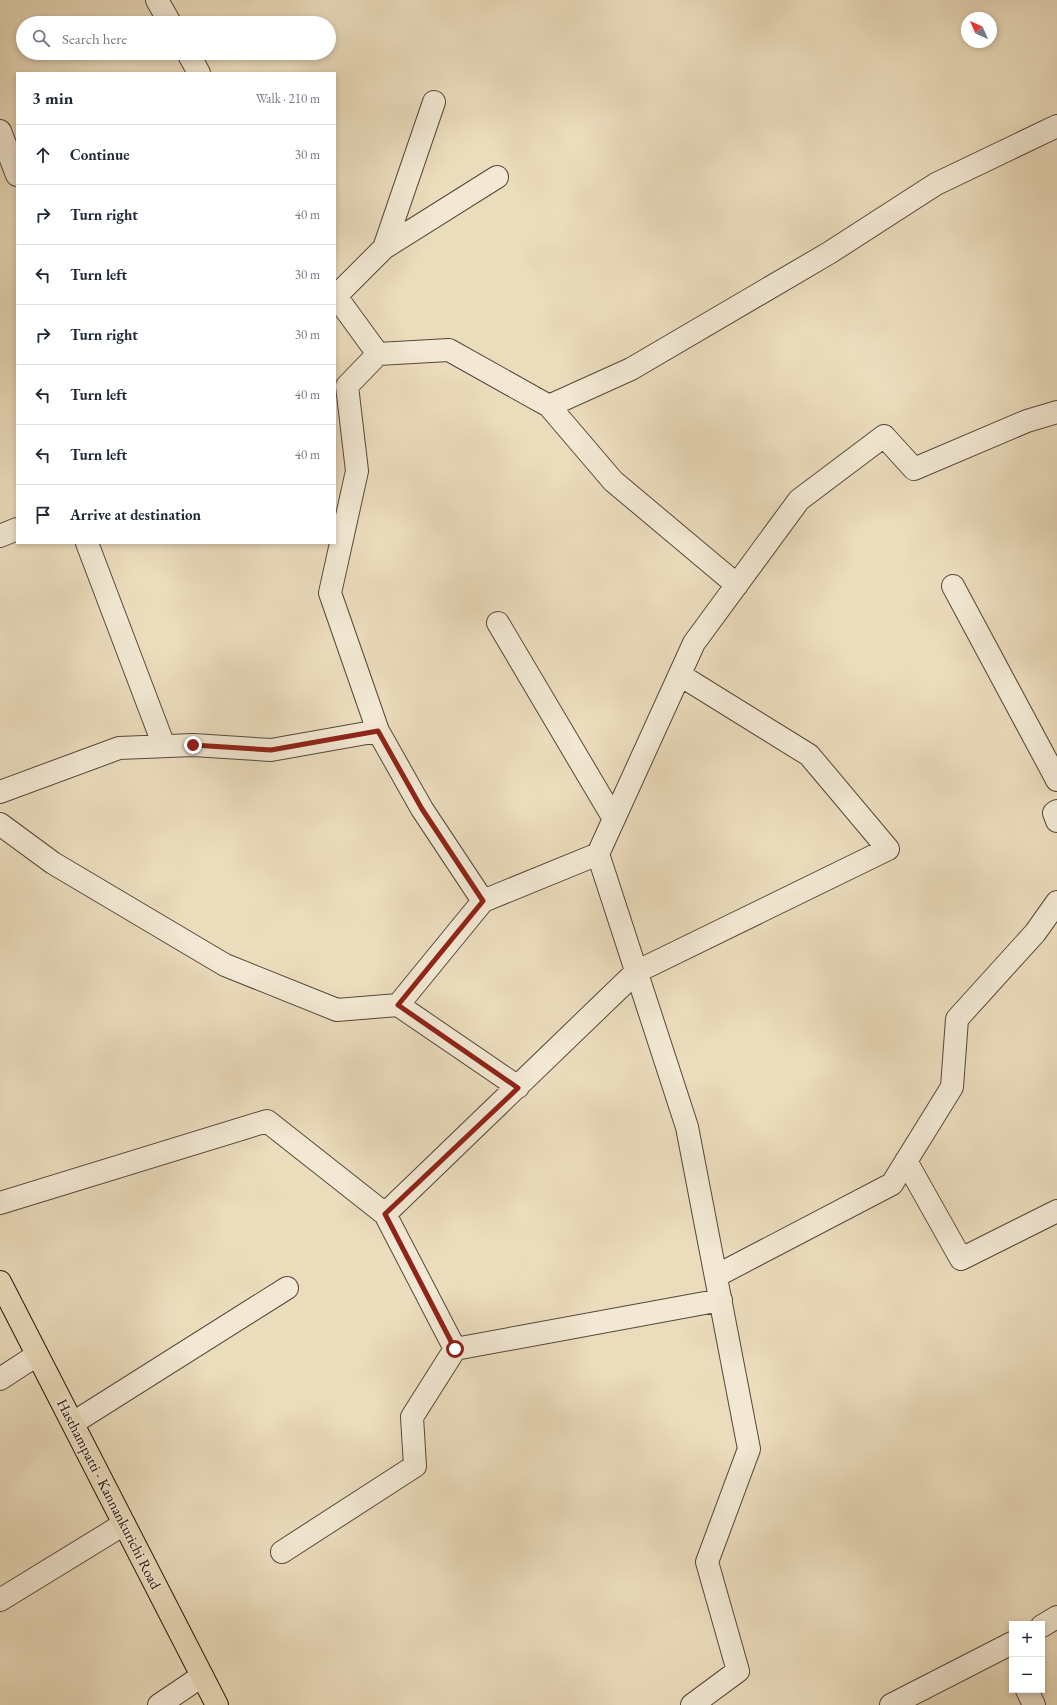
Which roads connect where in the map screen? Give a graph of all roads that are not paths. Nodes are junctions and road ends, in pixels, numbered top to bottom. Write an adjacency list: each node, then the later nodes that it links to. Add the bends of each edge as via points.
1 (157, 0): 2 (street)
2 (166, 16)
3 (192, 60): 4 (street)
4 (199, 72)
5 (434, 102): 10 (street)
6 (1057, 126): 15 (street, via 936,184 829,253 631,369)
7 (0, 131): 8 (street)
8 (16, 172)
9 (497, 177): 10 (street)
10 (384, 248): 11 (street)
11 (336, 294)
12 (336, 296): 13 (street)
13 (378, 354): 14 (street); 15 (street, via 449,350)
14 (341, 388): 24 (street, via 357,471 330,593)
15 (549, 406): 20 (street, via 613,480)
16 (1057, 412): 20 (street, via 914,469 884,436 799,500)
17 (16, 529): 18 (street)
18 (0, 536)
19 (87, 544): 25 (street)
20 (737, 585): 23 (street, via 694,643)
21 (954, 586): 26 (street)
22 (498, 623): 29 (street)
23 (680, 675): 29 (street); 35 (street, via 809,755 888,849)
24 (378, 731): 25 (street, via 271,750 193,745); 33 (street, via 422,809)
25 (164, 746): 27 (street, via 119,748)
26 (1057, 780)
27 (0, 792)
28 (1057, 811): 30 (street, via 1054,813)
29 (614, 819): 32 (street)
30 (1057, 821)
31 (0, 824): 36 (street, via 53,863 225,965 337,1010)
32 (598, 854): 33 (street); 35 (street)
33 (483, 901): 36 (street)
34 (1057, 902): 38 (street, via 1035,933 957,1019 952,1087)
35 (636, 972): 37 (street); 42 (street, via 687,1127)
36 (398, 1005): 37 (street)
37 (518, 1088): 41 (street)
38 (906, 1161): 40 (street, via 961,1259); 42 (street, via 892,1184)
39 (0, 1203): 41 (street, via 267,1121)
40 (1057, 1211)
41 (385, 1214): 46 (street)
42 (716, 1276): 45 (street)
43 (0, 1282): 47 (main road, Hasthampatti - Kannankurichi Road)
44 (287, 1288): 49 (street)
45 (720, 1300): 46 (street); 60 (street, via 749,1449 707,1562 738,1671)
46 (455, 1349): 51 (street, via 412,1417 415,1466)
47 (38, 1355): 48 (street); 49 (main road, Hasthampatti - Kannankurichi Road)
48 (0, 1379)
49 (73, 1423): 50 (main road, Hasthampatti - Kannankurichi Road)
50 (124, 1524): 52 (street); 56 (main road, Hasthampatti - Kannankurichi Road)
51 (282, 1552)
52 (0, 1600)
53 (1057, 1617): 54 (street)
54 (1045, 1624)
55 (1009, 1648): 61 (street)
56 (202, 1676): 58 (street); 59 (main road, Hasthampatti - Kannankurichi Road)
57 (1028, 1693): 62 (street)
58 (159, 1705)
59 (217, 1705)
60 (692, 1705)
61 (891, 1705)
62 (1034, 1705)

